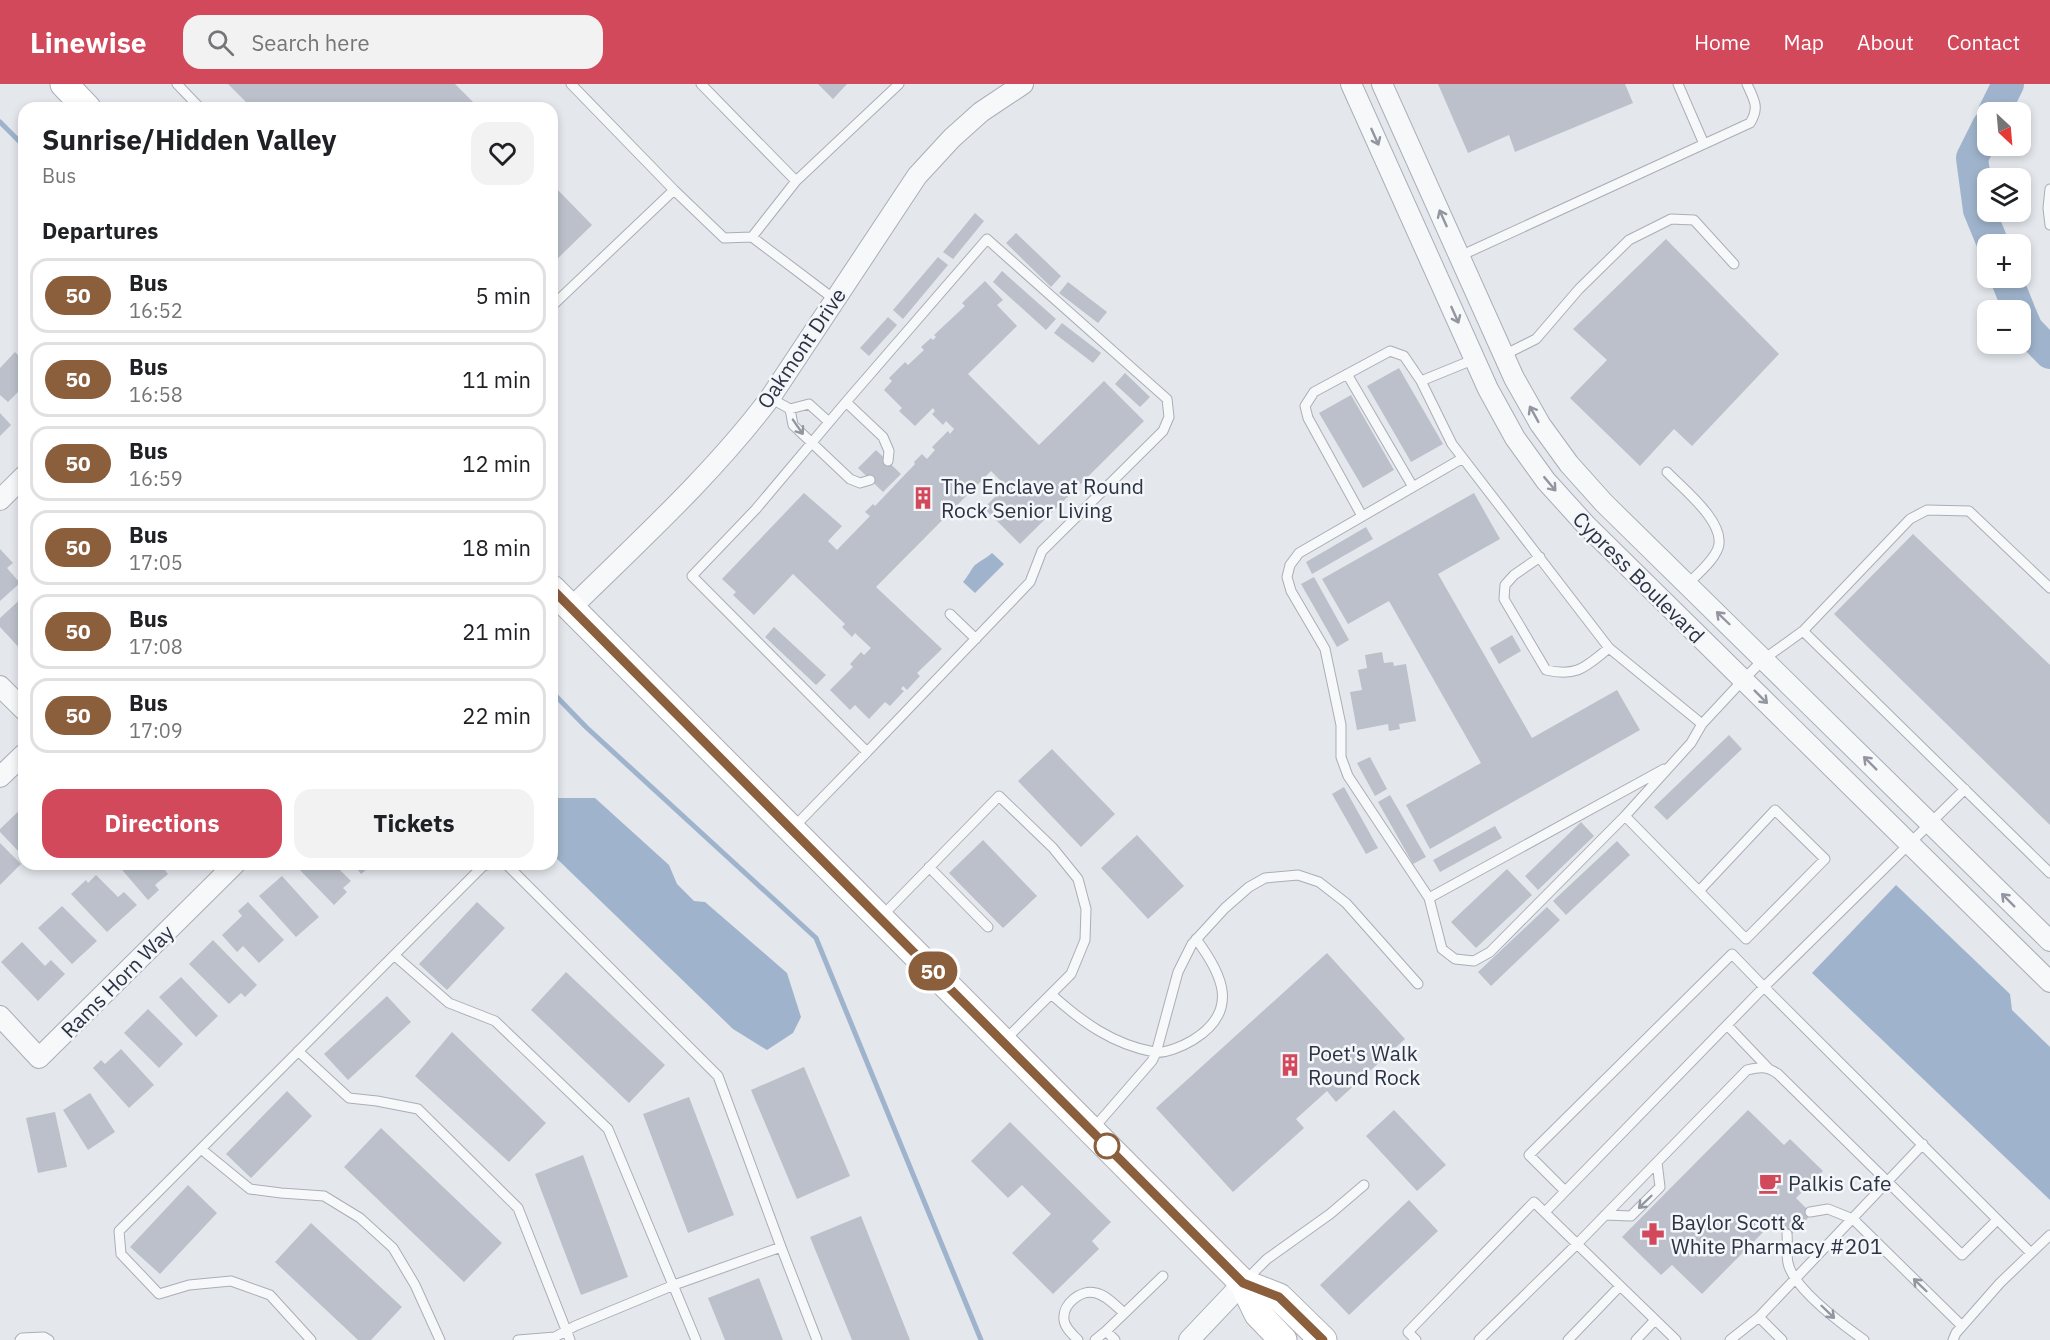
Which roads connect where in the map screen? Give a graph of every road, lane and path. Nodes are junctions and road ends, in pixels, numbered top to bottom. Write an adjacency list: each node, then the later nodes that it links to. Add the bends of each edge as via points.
1 (64, 84): 11 (main road)
2 (177, 84): 12 (lane)
3 (571, 84): 16 (lane)
4 (701, 84): 14 (lane)
5 (899, 84): 14 (lane)
6 (1023, 84): 21 (street, Oakmont Drive, via 981,112 916,176)
7 (1351, 84): 24 (street, Cypress Boulevard, one-way to 24)
8 (1382, 84): 19 (street, Cypress Boulevard, one-way to 8)
9 (1678, 84): 13 (lane)
10 (1747, 84): 13 (lane, via 1756,113 1750,123)
11 (81, 102)
12 (194, 102)
13 (1704, 144): 19 (lane)
14 (796, 181): 18 (lane)
15 (2050, 189): 17 (lane)
16 (674, 190): 18 (lane, via 724,238); 22 (lane)
17 (2050, 225)
18 (752, 237): 21 (lane)
19 (1460, 256): 23 (street, Cypress Boulevard)
20 (1734, 264): 23 (lane, via 1694,220 1671,219 1629,240 1536,339)
21 (834, 299): 27 (street, Oakmont Drive)
22 (558, 300)
23 (1504, 355): 41 (street, Cypress Boulevard, one-way to 23, via 1569,464 1540,424)
24 (1475, 359): 26 (lane); 50 (street, Cypress Boulevard, one-way to 50, via 1515,438 1546,481)
25 (1347, 374): 26 (lane, via 1390,351 1404,356); 37 (lane); 39 (lane, via 1314,392 1305,406)
26 (1421, 381): 32 (lane)
27 (770, 398): 29 (lane); 44 (street, Oakmont Drive, via 714,466)
28 (846, 402): 30 (lane); 33 (lane, via 883,437 889,451); 47 (lane, via 987,239 1167,399 1169,417 1163,431 1042,551 1030,582)
29 (790, 409): 30 (lane, via 808,404); 31 (lane, one-way to 31, via 793,425)
30 (829, 422): 31 (lane)
31 (811, 443): 35 (lane, via 850,479 860,483); 54 (lane, via 756,509 692,576)
32 (1463, 458): 37 (lane); 40 (lane)
33 (888, 461)
34 (1667, 472): 41 (lane, via 1711,517 1719,540 1713,557)
35 (870, 480)
36 (18, 482): 38 (street)
37 (1413, 487): 39 (lane)
38 (0, 500)
39 (1362, 516): 69 (lane, via 1299,553 1287,577 1325,649 1341,725 1341,757 1348,776)
40 (1540, 557): 48 (lane); 48 (lane, via 1505,585 1504,599 1546,670 1563,674 1578,671)
41 (1688, 584): 49 (street, Cypress Boulevard, one-way to 41)
42 (2050, 588): 46 (lane, via 1969,511 1927,510 1910,519)
43 (558, 595): 44 (main road)
44 (571, 608): 61 (main road)
45 (950, 614): 47 (lane)
46 (1803, 631): 49 (lane); 58 (lane)
47 (976, 639): 54 (lane)
48 (1609, 648): 53 (lane)
49 (1764, 659): 50 (lane); 60 (street, Cypress Boulevard, one-way to 49)
50 (1743, 680): 53 (lane); 62 (street, Cypress Boulevard, one-way to 62)
51 (0, 686): 52 (street)
52 (18, 704)
53 (1702, 724): 56 (lane)
54 (867, 752): 61 (lane)
55 (18, 760): 57 (street)
56 (1672, 765): 59 (lane); 69 (lane)
57 (0, 777)
58 (1965, 789): 60 (lane); 67 (lane)
59 (1625, 816): 68 (lane); 69 (lane, via 1490,952 1474,961 1455,959 1442,949)
60 (1930, 822): 62 (lane); 74 (street, Cypress Boulevard, one-way to 60)
61 (791, 829): 70 (main road)
62 (1908, 843): 77 (street, Cypress Boulevard); 79 (lane)
63 (929, 867): 70 (lane); 71 (lane); 80 (lane, via 999,796 1053,848 1078,879 1086,909 1085,940 1071,974)
64 (230, 870): 81 (street, Rams Horn Way, via 39,1058)
65 (479, 870): 76 (lane)
66 (512, 870): 102 (lane, via 718,1076)
67 (2050, 873)
68 (1699, 891): 73 (lane); 73 (lane, via 1775,810 1825,859)
69 (1429, 898)
70 (880, 919): 83 (main road)
71 (988, 927)
72 (1196, 939): 78 (lane, via 1249,887 1265,878 1298,875 1319,882 1346,903); 85 (lane, via 1178,972); 85 (lane, via 1216,968 1222,986 1219,1013 1199,1036)
73 (1746, 939): 75 (lane)
74 (2050, 941)
75 (1732, 954): 79 (lane); 93 (lane, via 1528,1155)
76 (394, 955): 84 (lane); 107 (lane, via 449,1003 495,1021 608,1129)
77 (2050, 982)
78 (1418, 984)
79 (1764, 987): 82 (lane); 88 (lane)
80 (1051, 994): 83 (lane); 85 (lane, via 1104,1036)
81 (0, 1016)
82 (1727, 1025): 86 (lane); 93 (lane)
83 (1003, 1042): 87 (main road)
84 (298, 1051): 89 (lane); 114 (lane, via 349,1098 418,1110 518,1208)
85 (1156, 1053): 87 (lane)
86 (1768, 1068): 90 (lane, via 1744,1072); 91 (lane)
87 (1092, 1131): 106 (main road)
88 (1923, 1144): 91 (lane); 98 (lane)
89 (201, 1149): 117 (lane, via 119,1231 121,1254 159,1294 189,1285 231,1281 270,1295); 118 (lane, via 250,1189 324,1196 360,1218 393,1248 415,1284)
90 (1657, 1162): 96 (lane); 96 (lane, one-way to 96, via 1660,1188 1631,1216)
91 (1887, 1182): 97 (lane); 98 (lane, via 1962,1255)
92 (1364, 1185): 106 (lane, via 1267,1259)
93 (1564, 1190): 94 (lane)
94 (1545, 1212): 101 (lane); 128 (lane, via 1534,1202 1408,1332)
95 (1810, 1212): 97 (lane, via 1828,1209)
96 (1605, 1215): 101 (lane)
97 (1853, 1219): 105 (lane); 112 (lane, one-way to 97)
98 (1997, 1220): 103 (lane)
99 (1787, 1234): 105 (lane, via 1788,1264)
100 (2050, 1236): 103 (lane)
101 (1577, 1244): 108 (lane); 129 (lane)
102 (780, 1247): 107 (lane); 121 (lane)
103 (2031, 1253): 112 (lane)
104 (1163, 1276): 109 (lane)
105 (1796, 1279): 110 (lane); 135 (lane, one-way to 135, via 1831,1316)
106 (1243, 1283): 125 (street); 126 (main road, via 1258,1314); 127 (main road, via 1279,1297)
107 (674, 1285): 114 (lane); 120 (lane)
108 (1620, 1286): 111 (lane); 130 (lane)
109 (1124, 1313): 113 (lane); 122 (lane, via 1100,1293 1080,1294 1067,1306 1064,1317)
110 (1759, 1317): 133 (lane); 134 (lane)
111 (1655, 1320): 131 (lane); 132 (lane)
112 (1962, 1326): 136 (lane)
113 (1106, 1331): 123 (lane); 124 (lane)
114 (568, 1335): 119 (lane)
115 (20, 1340): 116 (lane)
116 (49, 1340)
117 (311, 1340)
118 (440, 1340)
119 (518, 1340)
120 (696, 1340)
121 (817, 1340)
122 (1078, 1340)
123 (1095, 1340)
124 (1115, 1340)
125 (1189, 1340)
126 (1283, 1340)
127 (1323, 1340)
128 (1416, 1340)
129 (1479, 1340)
130 (1568, 1340)
131 (1636, 1340)
132 (1676, 1340)
133 (1730, 1340)
134 (1782, 1340)
135 (1864, 1340)
136 (1953, 1340)

